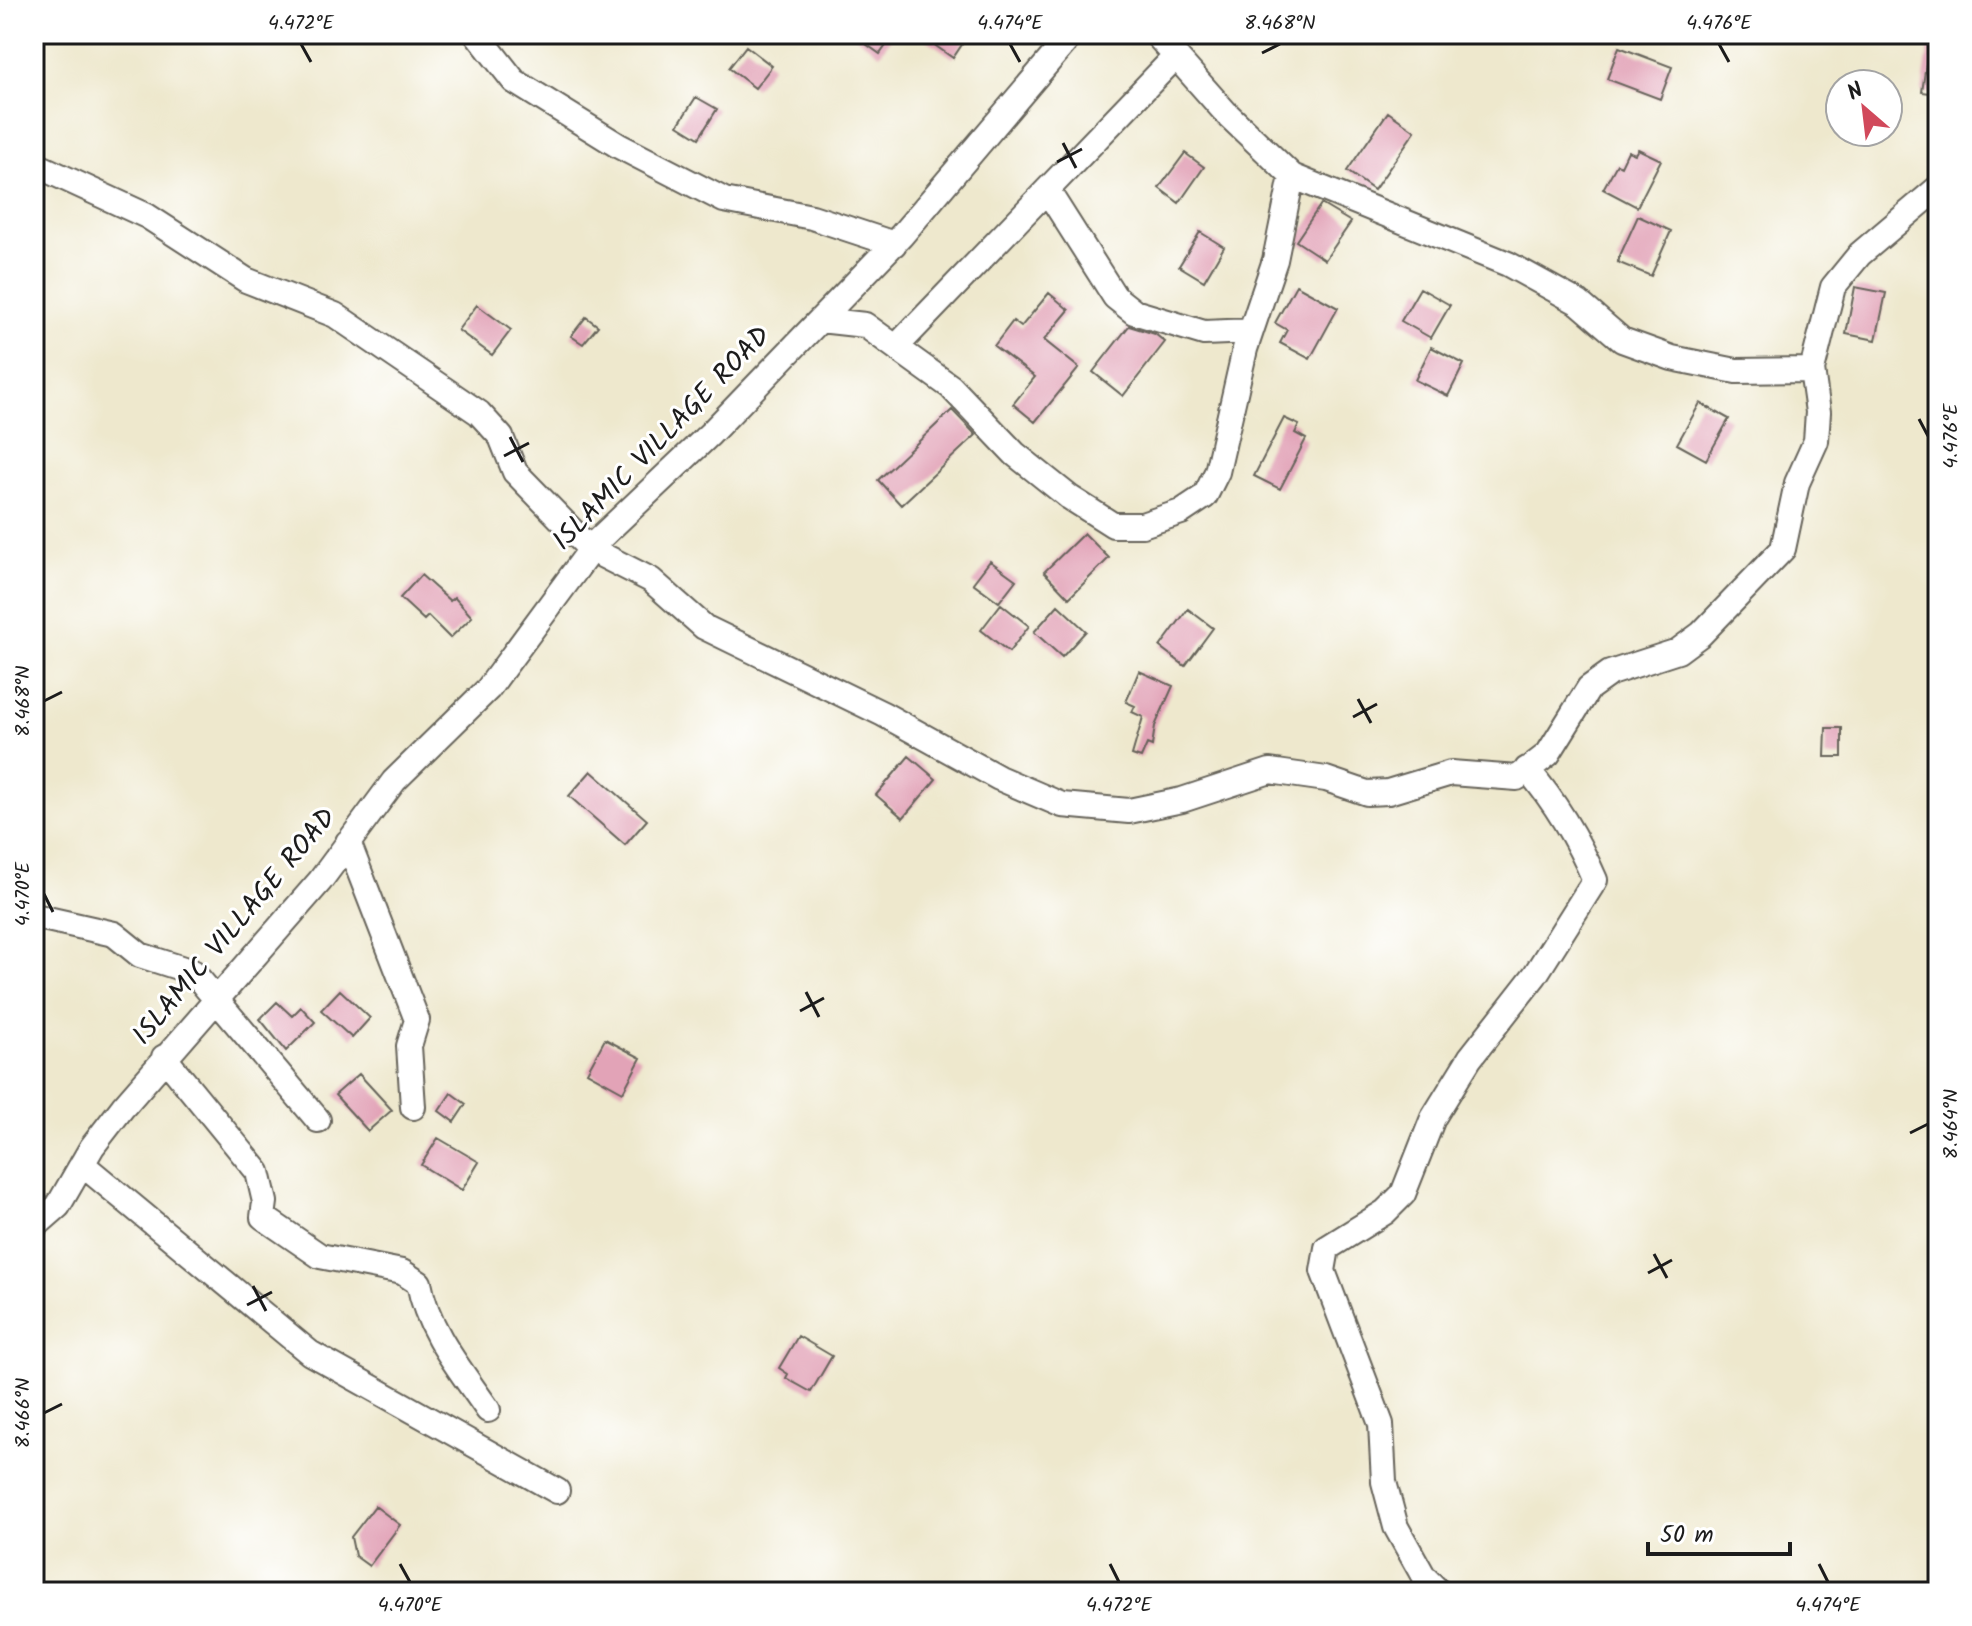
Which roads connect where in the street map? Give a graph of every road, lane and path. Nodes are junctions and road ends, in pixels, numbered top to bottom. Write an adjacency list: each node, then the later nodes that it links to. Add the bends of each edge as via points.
1 (477, 34): 9 (street, via 514,81 619,146 724,200 812,217)
2 (1072, 34): 9 (street, ISLAMIC VILLAGE ROAD)
3 (1156, 34): 4 (street)
4 (1176, 56): 6 (street); 8 (street)
5 (34, 164): 14 (street, via 147,216 246,280 335,315 457,397 494,429 515,472)
6 (1292, 176): 11 (street, via 1275,260); 13 (street, via 1508,264 1579,303 1622,340 1672,358 1736,371)
7 (1938, 188): 13 (street, via 1860,254 1833,287)
8 (1047, 190): 11 (street, via 1115,297 1134,312 1204,333); 12 (street)
9 (894, 244): 10 (street, ISLAMIC VILLAGE ROAD)
10 (820, 320): 12 (street, via 865,325); 14 (street, ISLAMIC VILLAGE ROAD)
11 (1251, 331): 12 (street, via 1217,472 1205,496 1181,512 1142,525 1113,525 1069,497 1015,454 951,387)
12 (897, 346)
13 (1812, 370): 15 (street, via 1816,441 1797,483 1783,549 1678,651 1610,673 1589,688 1548,754)
14 (590, 549): 15 (street, via 651,580 704,627 1062,805 1129,811 1270,771 1326,779 1367,793 1451,773 1517,778); 16 (street, ISLAMIC VILLAGE ROAD, via 488,689 394,781)
15 (1527, 769): 26 (street, via 1578,839 1595,880 1535,975 1440,1106 1403,1194 1385,1212 1327,1248 1323,1271 1381,1424 1384,1482 1396,1527 1424,1577)
16 (348, 842): 18 (street, ISLAMIC VILLAGE ROAD); 20 (street, via 417,1020 409,1046)
17 (34, 916): 18 (street, via 114,934 140,955 193,972)
18 (214, 1000): 19 (street, ISLAMIC VILLAGE ROAD); 21 (street)
19 (164, 1057): 22 (street, ISLAMIC VILLAGE ROAD); 24 (street, via 258,1172 263,1217 320,1256 402,1272 419,1283 435,1332)
20 (413, 1107)
21 (318, 1120)
22 (82, 1164): 23 (street, ISLAMIC VILLAGE ROAD, via 58,1206); 25 (street, via 310,1353)
23 (34, 1227)
24 (488, 1410)
25 (557, 1491)
26 (1439, 1592)

